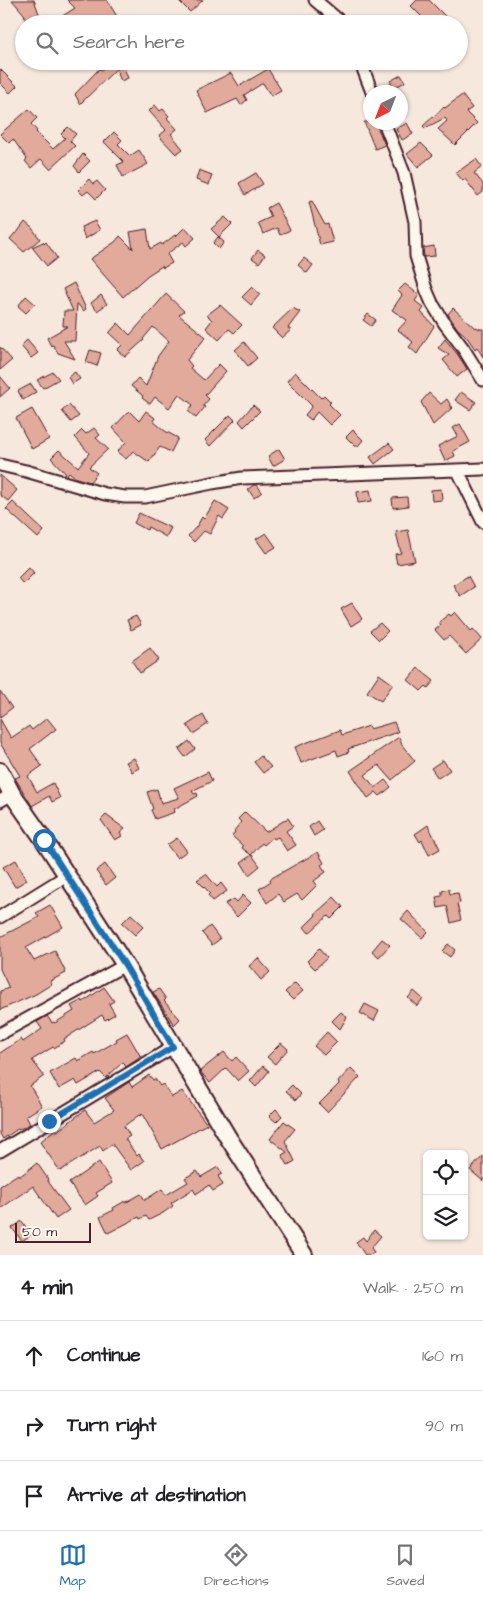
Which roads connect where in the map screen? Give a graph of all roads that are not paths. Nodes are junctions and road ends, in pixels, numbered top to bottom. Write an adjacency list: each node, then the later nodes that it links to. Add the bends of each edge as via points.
1 (315, 0): 2 (street)
2 (332, 15)
3 (363, 70): 4 (street)
4 (369, 85)
5 (387, 130): 6 (street, via 406,182 415,222 416,256 426,289)
6 (483, 380)
7 (0, 465): 9 (street, via 105,494 145,497 242,478)
8 (483, 469): 9 (street)
9 (458, 471): 10 (street)
10 (483, 522)
11 (0, 771): 12 (street)
12 (6, 797): 13 (street, via 44,840)
13 (66, 876): 14 (street); 15 (street)
14 (0, 917)
15 (125, 965): 16 (street); 17 (street)
16 (0, 1034)
17 (173, 1047): 18 (street); 19 (street)
18 (0, 1151)
19 (304, 1255)

